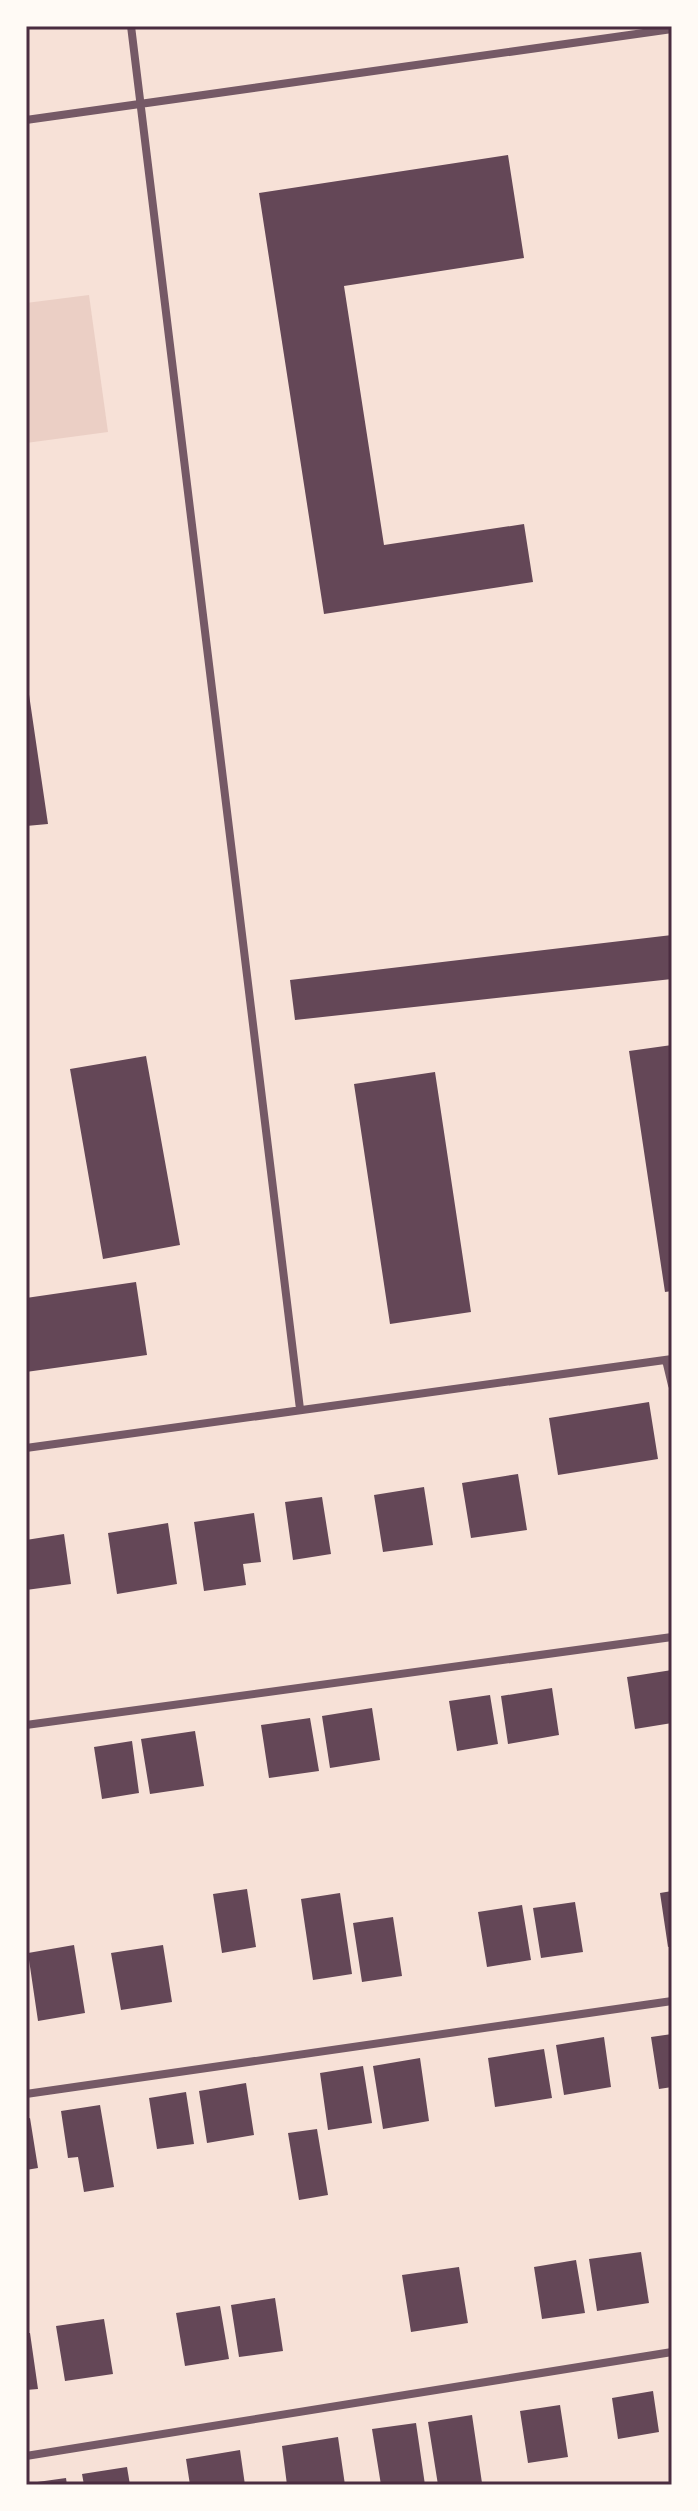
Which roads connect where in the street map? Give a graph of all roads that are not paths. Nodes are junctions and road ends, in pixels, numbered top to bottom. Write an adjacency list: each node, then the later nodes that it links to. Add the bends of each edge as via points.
1 (131, 26): 3 (street)
2 (672, 29): 3 (street)
3 (140, 106): 4 (street); 7 (street)
4 (26, 120)
5 (669, 1359): 6 (street); 7 (street)
6 (672, 1385)
7 (300, 1409): 8 (street)
8 (26, 1448)
9 (672, 1637): 10 (street)
10 (26, 1725)
11 (672, 2001): 12 (street)
12 (26, 2094)
13 (672, 2352): 14 (street)
14 (26, 2456)

